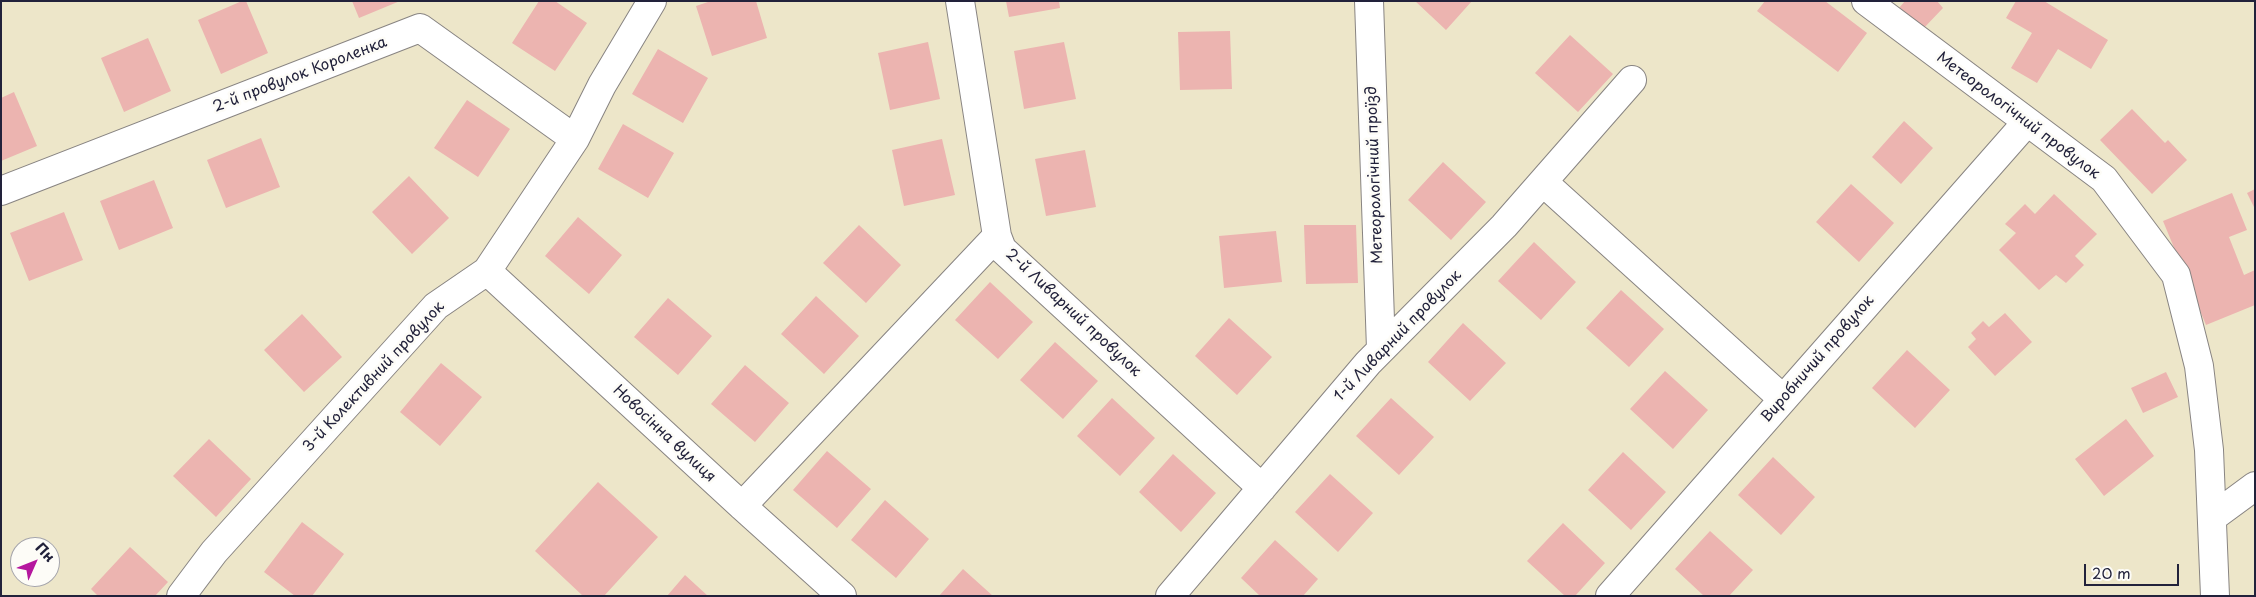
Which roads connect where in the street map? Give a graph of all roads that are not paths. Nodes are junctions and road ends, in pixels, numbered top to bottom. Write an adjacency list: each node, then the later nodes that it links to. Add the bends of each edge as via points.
1 (652, 1): 7 (street, 3-й Колективний провулок, via 602,85)
2 (960, 1): 10 (street, 2-й Ливарний провулок)
3 (1369, 1): 12 (street, Метеорологічний проїзд)
4 (1866, 1): 6 (street, Метеорологічний провулок)
5 (1632, 80): 8 (street, 1-й Ливарний провулок)
6 (2027, 122): 13 (street, Виробничий провулок); 17 (street, Метеорологічний провулок, via 2104,179 2176,275 2199,366 2210,450)
7 (575, 139): 9 (street, 2-й провулок Короленка, via 420,28); 11 (street, 3-й Колективний провулок)
8 (1543, 182): 12 (street, 1-й Ливарний провулок, via 1504,226); 13 (street)
9 (1, 192)
10 (998, 236): 15 (street, 2-й Ливарний провулок, via 1002,249); 16 (street)
11 (487, 271): 16 (street, Новосінна вулиця); 18 (street, 3-й Колективний провулок, via 436,306 214,552)
12 (1381, 349): 15 (street, 1-й Ливарний провулок)
13 (1783, 400): 21 (street, Виробничий провулок)
14 (2255, 486): 17 (street)
15 (1262, 488): 20 (street, 1-й Ливарний провулок)
16 (742, 506): 19 (street, Новосінна вулиця)
17 (2213, 517): 22 (street, Метеорологічний провулок)
18 (181, 596)
19 (842, 596)
20 (1170, 596)
21 (1610, 596)
22 (2214, 596)

